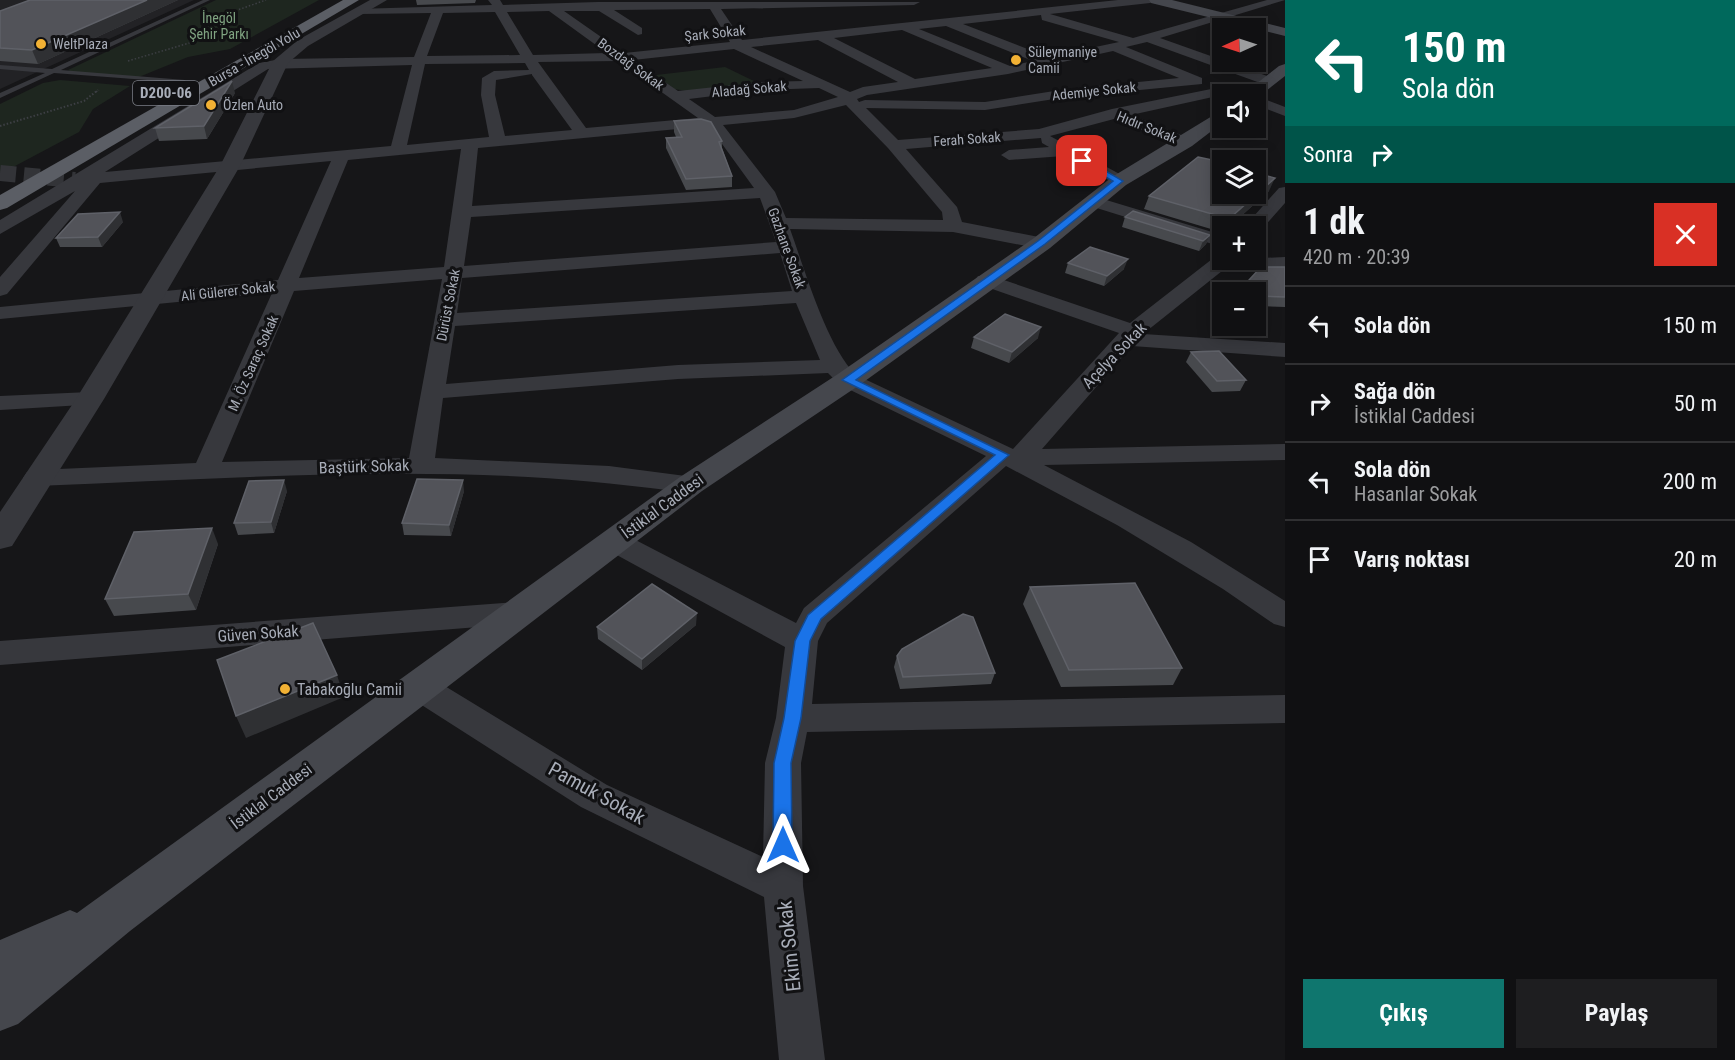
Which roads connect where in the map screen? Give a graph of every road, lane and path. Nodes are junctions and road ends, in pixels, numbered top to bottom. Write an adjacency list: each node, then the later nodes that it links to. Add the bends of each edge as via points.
1 (207, 0): 51 (lane)
2 (266, 0): 53 (path, via 232,12 221,28 203,39 125,62)
3 (333, 0): 55 (highway, Bursa - İnegöl Yolu / D200-06)
4 (380, 0): 13 (street)
5 (1150, 0): 12 (street, Şark Sokak)
6 (1156, 0): 22 (main road)
7 (1280, 0): 22 (street)
8 (913, 1): 18 (street); 23 (street)
9 (1000, 2): 19 (street)
10 (593, 3): 15 (street); 16 (street); 29 (street)
11 (495, 4): 15 (street); 17 (street); 47 (street)
12 (1082, 4): 19 (street, Şark Sokak); 21 (street)
13 (356, 5): 17 (street); 46 (street); 93 (highway, Bursa - İnegöl Yolu / D200-06)
14 (714, 5): 16 (street); 18 (street); 34 (street)
15 (549, 6): 42 (street, Bozdağ Sokak)
16 (675, 6)
17 (439, 8): 43 (street, via 423,46)
18 (784, 10): 33 (street)
19 (1029, 13): 20 (street, Şark Sokak); 36 (street)
20 (993, 17): 23 (street, Şark Sokak); 27 (street)
21 (1114, 17)
22 (1223, 18)
23 (962, 20): 25 (street, Şark Sokak)
24 (1212, 21): 30 (street, via 1167,32)
25 (948, 22): 26 (street, Şark Sokak); 45 (street)
26 (903, 26): 33 (street, Şark Sokak); 35 (street, Hıdır Sokak)
27 (1023, 28)
28 (1266, 28): 31 (main road)
29 (638, 32)
30 (1146, 32): 36 (street); 57 (street)
31 (1285, 32)
32 (710, 34): 34 (street)
33 (815, 37): 34 (street, Şark Sokak); 56 (street)
34 (735, 40): 40 (street, Şark Sokak); 58 (street)
35 (931, 40): 38 (street); 50 (street, Hıdır Sokak)
36 (1132, 41): 39 (street)
37 (1062, 42): 41 (street)
38 (903, 43)
39 (1114, 47): 41 (street); 54 (street)
40 (695, 50): 42 (street, Şark Sokak); 44 (street)
41 (1089, 52): 45 (street)
42 (622, 57): 47 (street, Şark Sokak); 65 (street, Bozdağ Sokak)
43 (422, 59): 46 (street, Şark Sokak); 47 (street, Şark Sokak); 80 (street)
44 (716, 60)
45 (1048, 62): 50 (street)
46 (281, 63): 86 (street); 87 (street, Şark Sokak, via 264,66 246,76)
47 (533, 66): 74 (street); 76 (street, via 489,78 488,95)
48 (0, 67): 51 (lane)
49 (1285, 69): 61 (main road)
50 (1008, 70): 56 (street); 62 (street, Hıdır Sokak)
51 (50, 71): 53 (lane); 64 (lane)
52 (747, 75): 59 (street)
53 (103, 76): 55 (lane); 73 (path, via 98,92 84,101)
54 (1197, 81): 60 (street); 62 (street, Ademiye Sokak)
55 (185, 82): 89 (highway, Bursa - İnegöl Yolu / D200-06)
56 (911, 83): 67 (street, via 863,91)
57 (1251, 84)
58 (824, 85): 59 (street, Aladağ Sokak); 67 (street)
59 (767, 86): 65 (street, Aladağ Sokak)
60 (1212, 86)
61 (1266, 87)
62 (1067, 93): 68 (street, Ademiye Sokak); 70 (street, Hıdır Sokak)
63 (1266, 93): 69 (street)
64 (0, 96)
65 (674, 96): 72 (street, Bozdağ Sokak)
66 (1212, 96): 70 (street, Ferah Sokak)
67 (851, 100): 68 (street, Ademiye Sokak); 72 (street, via 794,114); 79 (street)
68 (991, 105): 75 (street)
69 (1285, 111)
70 (1114, 114): 75 (street, Ferah Sokak); 77 (street, Hıdır Sokak)
71 (1212, 122): 77 (main road, İstiklal Caddesi)
72 (714, 123): 74 (street); 90 (street, Gazhane Sokak)
73 (0, 126)
74 (581, 132): 76 (street)
75 (1040, 134): 79 (street, Ferah Sokak); 81 (street)
76 (498, 141): 78 (street)
77 (1185, 142): 88 (main road, İstiklal Caddesi)
78 (470, 144): 80 (street); 94 (street, Dürüst Sokak)
79 (894, 145): 85 (street)
80 (398, 150): 82 (street)
81 (1064, 151): 83 (street); 88 (street)
82 (342, 155): 86 (street); 107 (street, M. Öz Saraç Sokak)
83 (992, 156)
84 (932, 160): 85 (street)
85 (908, 162): 97 (street, via 951,211)
86 (230, 166): 87 (street); 110 (street)
87 (83, 180): 98 (street, Şark Sokak); 108 (street)
88 (1119, 181): 92 (main road, İstiklal Caddesi)
89 (0, 186)
90 (766, 192): 94 (street); 96 (street, Gazhane Sokak)
91 (1285, 192): 95 (street)
92 (1093, 201): 99 (street); 100 (main road, İstiklal Caddesi)
93 (0, 204)
94 (464, 212): 105 (street, Dürüst Sokak)
95 (1263, 216)
96 (779, 223): 97 (street); 101 (street, Gazhane Sokak)
97 (953, 226): 100 (street)
98 (0, 228)
99 (1212, 238)
100 (1042, 243): 106 (main road, İstiklal Caddesi)
101 (788, 247): 105 (street, Ali Gülerer Sokak); 109 (street, Gazhane Sokak)
102 (1266, 263): 103 (street)
103 (1285, 263)
104 (1212, 269): 113 (street, Açelya Sokak)
105 (455, 271): 107 (street, Ali Gülerer Sokak); 112 (street, Dürüst Sokak)
106 (985, 280): 113 (street); 115 (main road, İstiklal Caddesi)
107 (287, 285): 110 (street, Ali Gülerer Sokak); 122 (street, M. Öz Saraç Sokak)
108 (0, 290)
109 (804, 297): 112 (street); 115 (street, Gazhane Sokak)
110 (148, 299): 111 (street, Ali Gülerer Sokak); 117 (street)
111 (0, 313)
112 (446, 320): 116 (street, Dürüst Sokak)
113 (1129, 335): 114 (street); 120 (street, Açelya Sokak)
114 (1285, 350)
115 (841, 373): 116 (street, via 678,372); 120 (street); 124 (main road, İstiklal Caddesi)
116 (431, 392): 121 (street, Dürüst Sokak)
117 (90, 399): 118 (street); 123 (street)
118 (0, 403)
119 (1285, 452): 120 (street)
120 (1013, 458): 128 (street); 131 (street, Ekim Sokak, via 816,615)
121 (421, 464): 122 (street, Baştürk Sokak); 124 (street, Baştürk Sokak, via 621,474)
122 (205, 472): 123 (street, Baştürk Sokak)
123 (36, 478): 125 (street)
124 (691, 484): 126 (main road, İstiklal Caddesi)
125 (0, 538)
126 (614, 541): 129 (main road, İstiklal Caddesi); 131 (street)
127 (1285, 590): 128 (street)
128 (1251, 592): 130 (street)
129 (516, 614): 132 (street, Güven Sokak); 133 (main road, İstiklal Caddesi)
130 (1285, 616)
131 (802, 641): 135 (street, Ekim Sokak)
132 (0, 653)
133 (418, 686): 136 (street, Pamuk Sokak, via 594,796); 137 (main road, İstiklal Caddesi)
134 (1285, 710): 135 (street)
135 (793, 718): 136 (street, Ekim Sokak, via 783,763)
136 (783, 886): 140 (street, Ekim Sokak)
137 (113, 915): 138 (main road, İstiklal Caddesi); 139 (main road, İstiklal Caddesi)
138 (0, 965)
139 (0, 1006)
140 (802, 1060)

